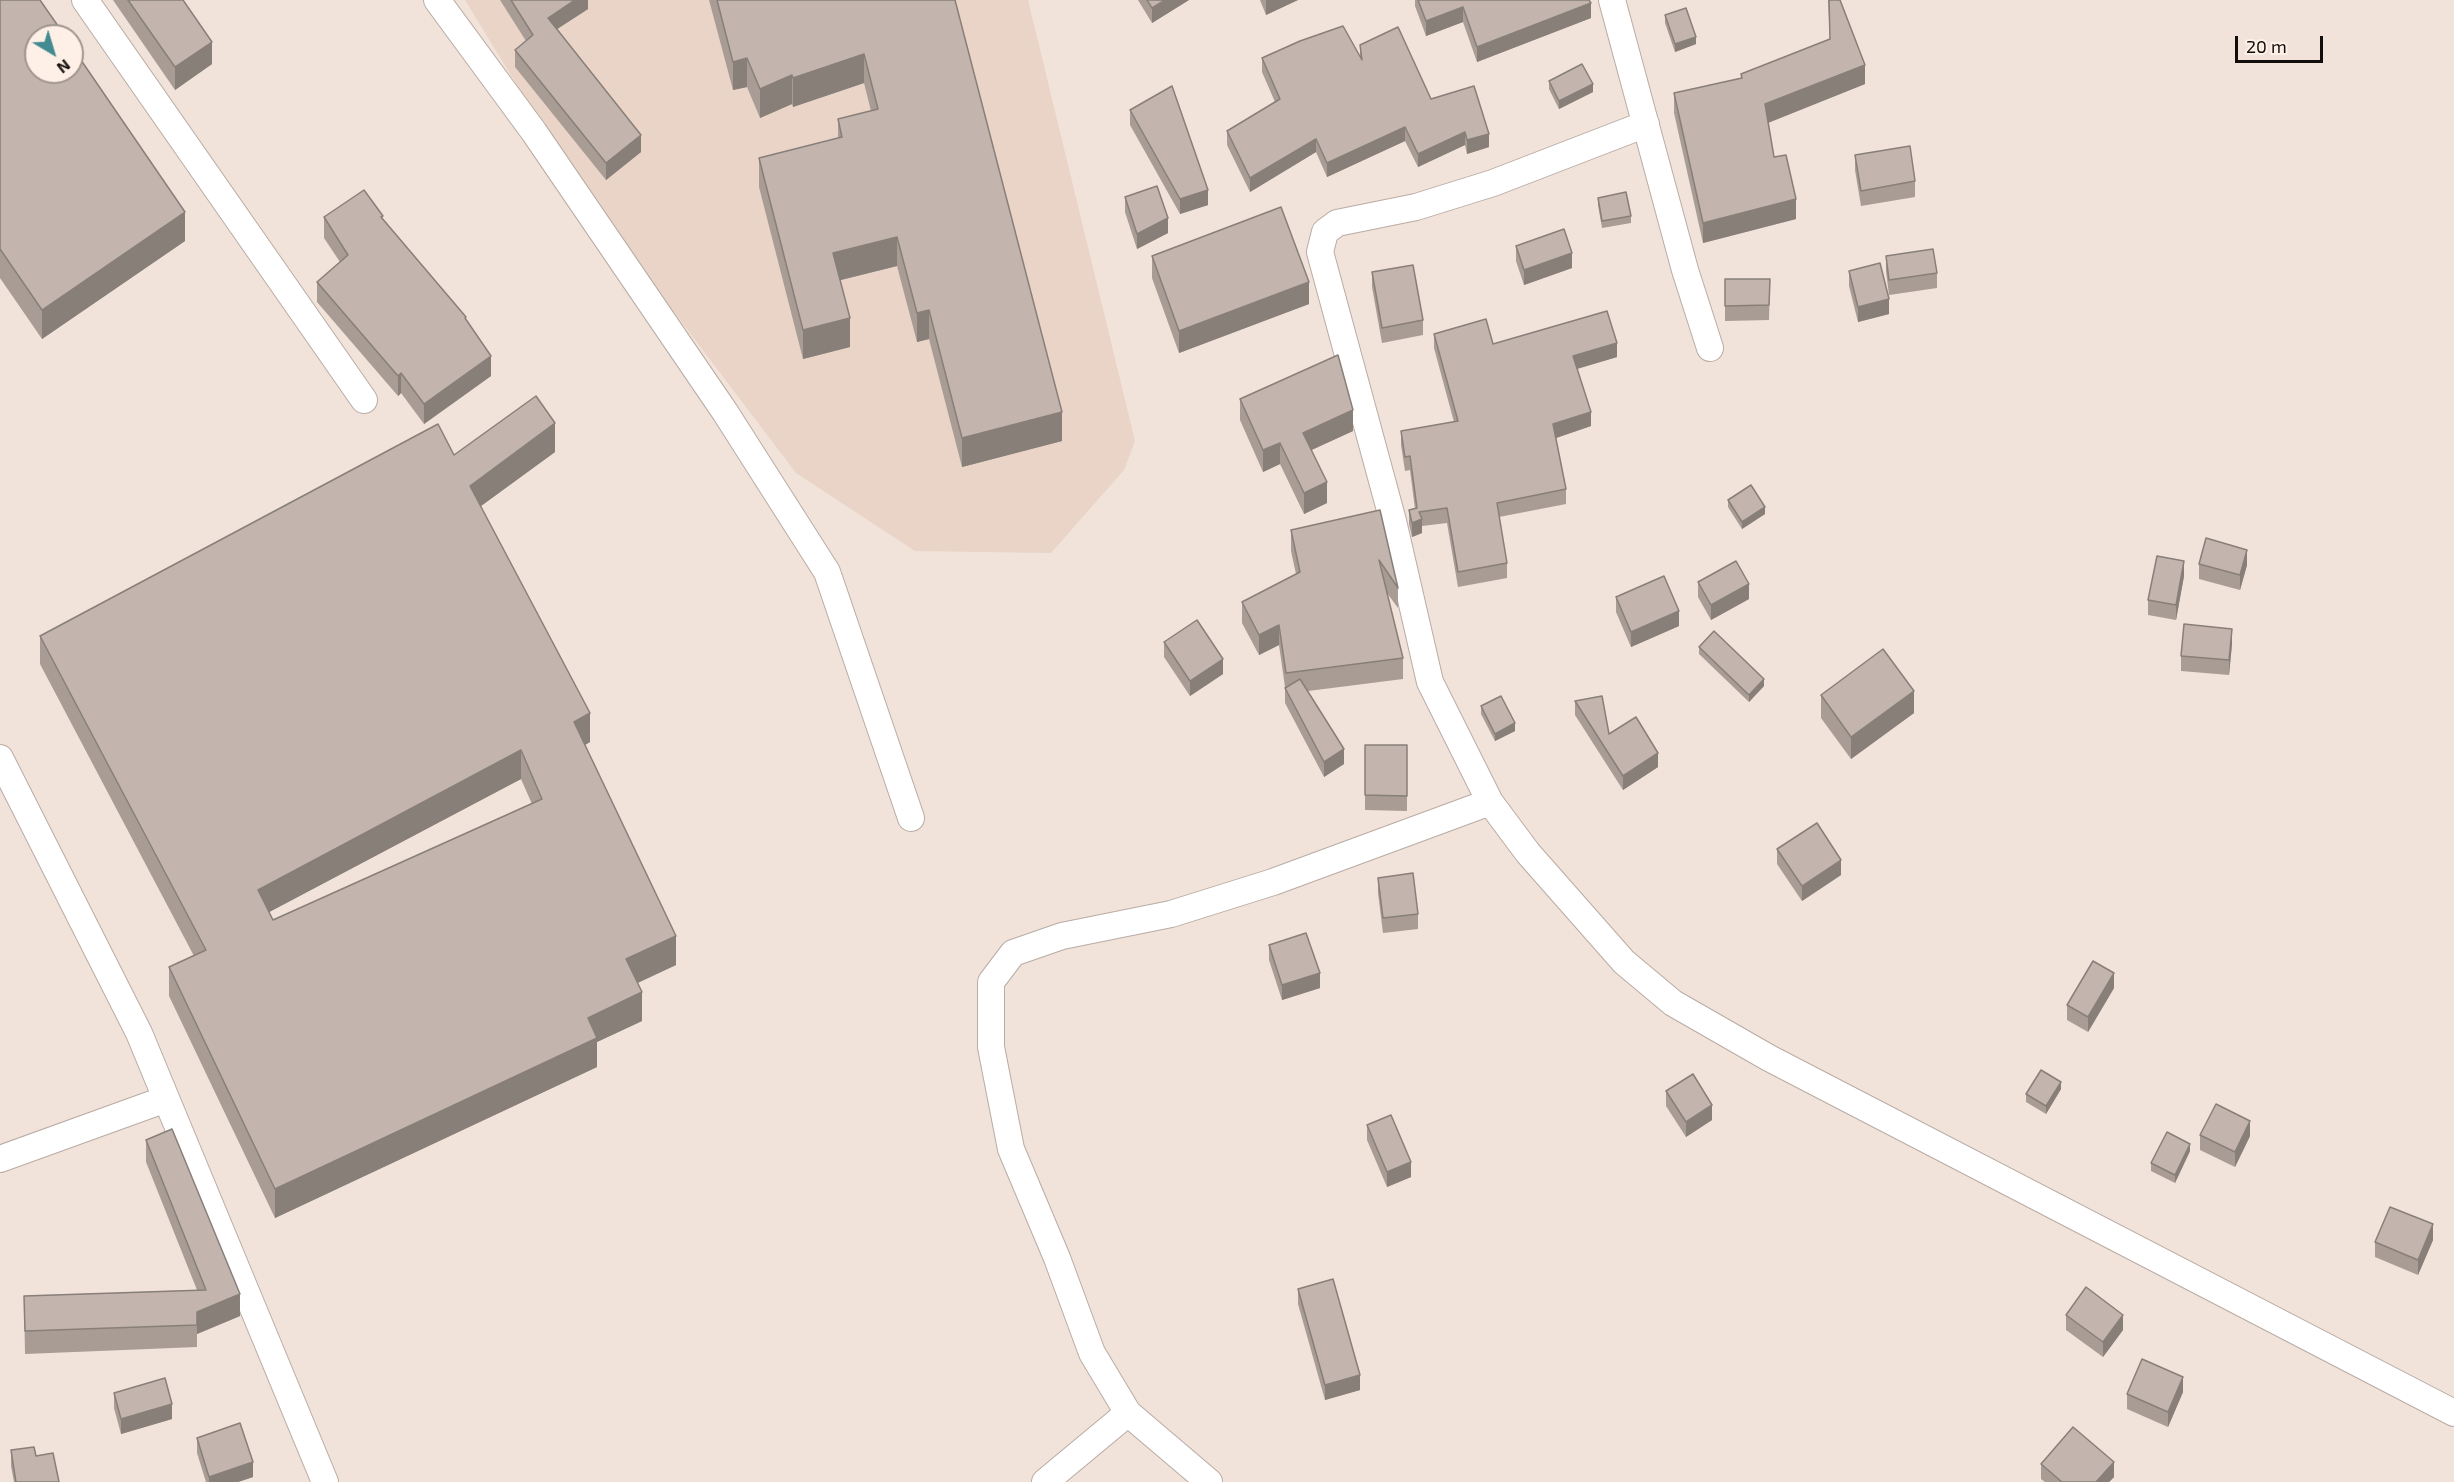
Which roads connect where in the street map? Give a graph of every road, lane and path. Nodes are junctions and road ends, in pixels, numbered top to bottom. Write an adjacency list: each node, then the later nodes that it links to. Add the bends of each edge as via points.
1 (85, 0): 6 (street)
2 (436, 0): 9 (street, via 534,132 725,412 827,572)
3 (1612, 0): 4 (street)
4 (1646, 124): 5 (street); 8 (street, via 1493,183 1416,207 1337,223 1325,232 1320,252 1393,521 1430,682)
5 (1710, 348)
6 (364, 400)
7 (0, 758): 10 (street, via 139,1033)
8 (1490, 802): 12 (street, via 1273,882 1170,914 1062,936 1013,953 991,982 991,1047 1011,1149 1092,1353); 13 (street, via 1527,853 1624,962 1673,1003 1769,1058)
9 (911, 818)
10 (166, 1099): 11 (street); 14 (street)
11 (0, 1159)
12 (1128, 1413): 15 (street); 16 (street)
13 (2454, 1413)
14 (325, 1482)
15 (1045, 1482)
16 (1209, 1482)

